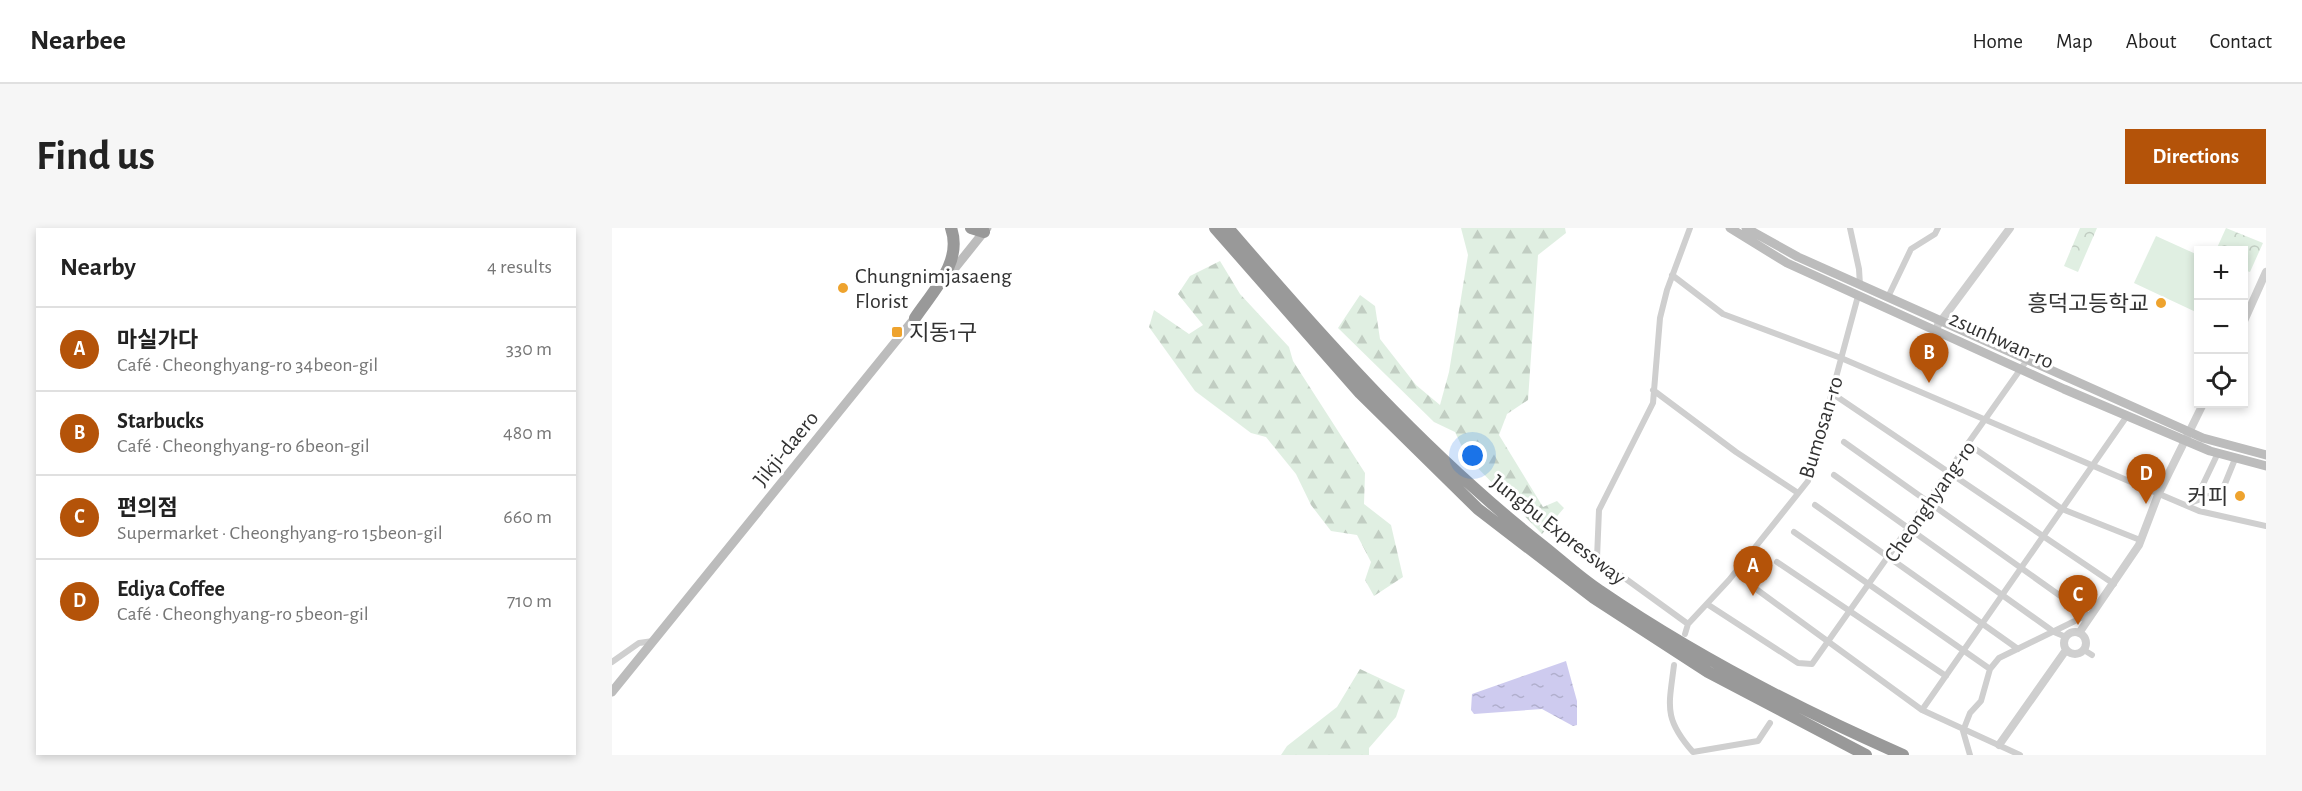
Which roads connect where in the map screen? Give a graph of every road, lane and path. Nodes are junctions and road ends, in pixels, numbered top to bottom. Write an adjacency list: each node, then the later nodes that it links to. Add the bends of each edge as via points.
1 (951, 228): 18 (highway, via 955,251 950,266)
2 (971, 228): 11 (highway)
3 (1215, 228): 83 (highway, Jungbu Expressway, via 1360,393 1478,509 1594,598 1708,672)
4 (1228, 228): 84 (highway, Jungbu Expressway, via 1367,387 1485,501 1599,591 1736,673)
5 (1690, 228): 13 (street)
6 (1730, 228): 15 (main road, 2sunhwan-ro, via 1787,263)
7 (1746, 228): 14 (main road, 2sunhwan-ro)
8 (1850, 228): 14 (street)
9 (1938, 228): 16 (street, via 1911,249)
10 (2010, 228): 19 (street)
11 (986, 230): 18 (main road, Jikji-daero)
12 (2266, 272): 17 (street)
13 (1672, 275): 21 (street, Bumosan-ro, via 1723,314); 24 (street, via 1660,318)
14 (1860, 285): 16 (main road, 2sunhwan-ro)
15 (1858, 296): 20 (main road, 2sunhwan-ro); 21 (street, Bumosan-ro)
16 (1888, 297): 19 (main road, 2sunhwan-ro)
17 (2248, 312)
18 (915, 318): 67 (main road, Jikji-daero)
19 (1941, 321): 20 (street); 22 (main road, 2sunhwan-ro)
20 (1934, 330): 23 (main road, 2sunhwan-ro)
21 (1841, 358): 25 (street, Bumosan-ro); 28 (street)
22 (2027, 360): 23 (street, Cheonghyang-ro); 29 (main road, 2sunhwan-ro)
23 (2021, 369): 27 (main road, 2sunhwan-ro); 28 (street, Cheonghyang-ro)
24 (1653, 389): 39 (street); 61 (street, via 1653,402 1644,426 1599,510 1597,558)
25 (1830, 392): 37 (street); 39 (street, Bumosan-ro, via 1808,481)
26 (2201, 408): 29 (street)
27 (2127, 416): 29 (main road, 2sunhwan-ro); 35 (street)
28 (1986, 419): 31 (street, Cheonghyang-ro); 35 (street)
29 (2186, 436): 32 (main road, 2sunhwan-ro); 33 (main road, 2sunhwan-ro); 40 (street)
30 (1844, 442): 42 (street)
31 (1968, 444): 37 (street, Cheonghyang-ro); 45 (street)
32 (2218, 453): 34 (main road, 2sunhwan-ro); 41 (street)
33 (2266, 456)
34 (2235, 459): 36 (main road, 2sunhwan-ro); 41 (street, via 2222,491)
35 (2093, 465): 40 (street); 45 (street)
36 (2266, 466)
37 (1949, 472): 42 (street, Cheonghyang-ro); 49 (street)
38 (1834, 475): 47 (street)
39 (1798, 493): 58 (street, Bumosan-ro)
40 (2158, 495): 44 (street); 50 (street)
41 (2195, 501): 44 (street)
42 (1928, 502): 47 (street, Cheonghyang-ro); 53 (street)
43 (1815, 505): 51 (street)
44 (2186, 505): 46 (street)
45 (2062, 508): 49 (street); 50 (street)
46 (2266, 526)
47 (1909, 528): 51 (street, Cheonghyang-ro); 57 (street)
48 (1794, 532): 55 (street)
49 (2043, 536): 53 (street); 54 (street)
50 (2140, 540): 54 (street)
51 (1889, 557): 55 (street, Cheonghyang-ro); 62 (street)
52 (1777, 562): 59 (street)
53 (2021, 568): 57 (street); 60 (street)
54 (2114, 584): 60 (street)
55 (1870, 585): 59 (street, Cheonghyang-ro); 72 (street)
56 (1752, 586): 68 (street)
57 (2002, 595): 62 (street); 63 (street)
58 (1707, 604): 61 (street, Bumosan-ro); 68 (street, Cheonghyang-ro, via 1798,663 1812,664)
59 (1851, 612): 68 (street, Cheonghyang-ro); 77 (street)
60 (2091, 617): 63 (street); 64 (street)
61 (1688, 624): 65 (street)
62 (1982, 624): 69 (street); 72 (street)
63 (2055, 632): 66 (street); 69 (street)
64 (2079, 633): 66 (street); 71 (street, via 2085,639)
65 (1686, 634)
66 (2066, 637): 70 (street)
67 (654, 641): 74 (street, via 639,643); 78 (main road, Jikji-daero)
68 (1830, 641): 79 (street)
69 (2018, 649): 76 (street, via 1999,658)
70 (2066, 650): 71 (street, via 2074,654); 82 (street)
71 (2084, 650): 73 (street)
72 (1963, 651): 76 (street); 77 (street)
73 (2092, 656)
74 (612, 662)
75 (1674, 665): 80 (street, via 1669,712 1681,738 1693,752 1758,741)
76 (1990, 669): 81 (street, via 1981,701 1970,713)
77 (1946, 676): 79 (street)
78 (612, 692)
79 (1922, 710): 81 (street)
80 (1770, 723)
81 (1964, 729): 82 (street); 85 (street)
82 (1999, 745): 86 (street)
83 (1866, 755)
84 (1902, 755)
85 (1970, 755)
86 (2020, 755)

